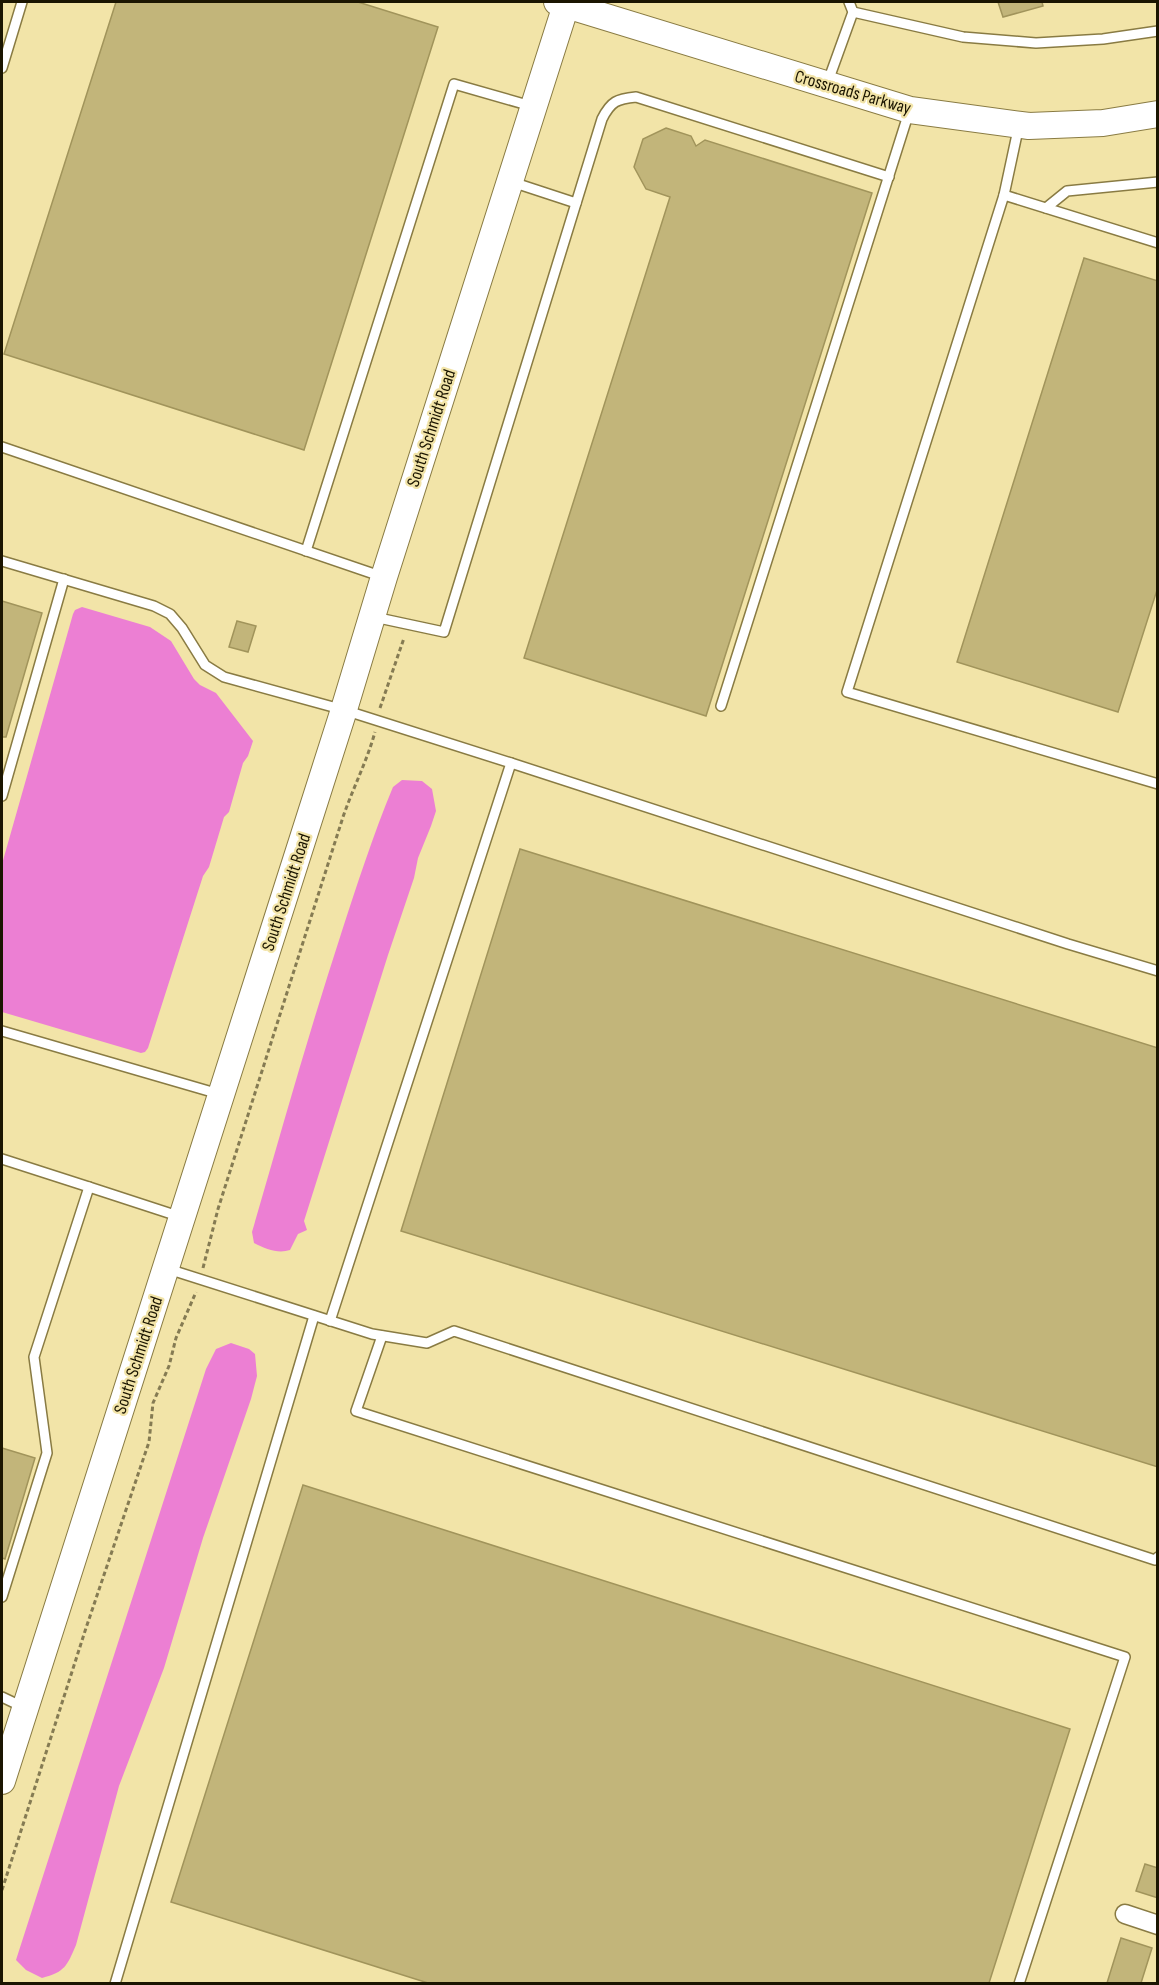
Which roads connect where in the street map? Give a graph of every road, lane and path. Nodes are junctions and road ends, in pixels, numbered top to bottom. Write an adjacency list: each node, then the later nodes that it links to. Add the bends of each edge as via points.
1 (22, 2): 6 (lane)
2 (564, 2): 7 (street, Crossroads Parkway); 8 (street, South Schmidt Road)
3 (849, 2): 4 (lane)
4 (853, 12): 5 (lane, via 963,37 1036,43); 7 (lane)
5 (1158, 32)
6 (2, 68)
7 (826, 86): 9 (street, Crossroads Parkway)
8 (533, 107): 13 (street, South Schmidt Road); 20 (lane, via 454,84)
9 (910, 110): 11 (street, Crossroads Parkway); 12 (lane)
10 (1158, 114): 11 (street, Crossroads Parkway, via 1103,123)
11 (1019, 125): 15 (lane)
12 (889, 177): 16 (lane, via 636,97 622,98 609,105 602,119); 26 (lane)
13 (510, 182): 16 (lane); 22 (street, South Schmidt Road)
14 (1158, 182): 17 (lane, via 1067,191)
15 (1004, 195): 17 (lane); 30 (lane, via 847,692)
16 (576, 203): 24 (lane, via 444,632)
17 (1046, 208): 18 (lane)
18 (1158, 243)
19 (2, 447): 20 (lane)
20 (306, 550): 22 (lane)
21 (2, 561): 23 (lane)
22 (384, 577): 24 (street, South Schmidt Road)
23 (64, 579): 27 (lane, via 170,614 205,665 224,677); 31 (lane)
24 (372, 617): 27 (street, South Schmidt Road)
25 (405, 635): 28 (path)
26 (721, 706)
27 (344, 710): 28 (lane); 34 (street, South Schmidt Road)
28 (377, 720): 29 (lane); 39 (path, via 218,1209)
29 (511, 763): 32 (lane); 41 (lane)
30 (1158, 784)
31 (2, 796)
32 (1158, 971)
33 (2, 1031): 34 (lane)
34 (221, 1095): 37 (street, South Schmidt Road)
35 (2, 1159): 36 (lane)
36 (89, 1187): 37 (lane); 44 (lane, via 34,1357 47,1453)
37 (182, 1218): 38 (street, South Schmidt Road)
38 (166, 1269): 39 (lane); 46 (street, South Schmidt Road)
39 (200, 1279): 40 (lane); 48 (path, via 153,1403 149,1442)
40 (314, 1316): 41 (lane); 51 (lane)
41 (330, 1320): 42 (lane)
42 (382, 1336): 43 (lane, via 428,1343 454,1331 1155,1560); 52 (lane, via 356,1411 1125,1657)
43 (1158, 1557)
44 (2, 1597)
45 (2, 1696): 46 (lane)
46 (25, 1708): 47 (street, South Schmidt Road)
47 (2, 1781)
48 (2, 1890)
49 (1125, 1914): 50 (street)
50 (1158, 1925)
51 (114, 1983)
52 (1018, 1983)

